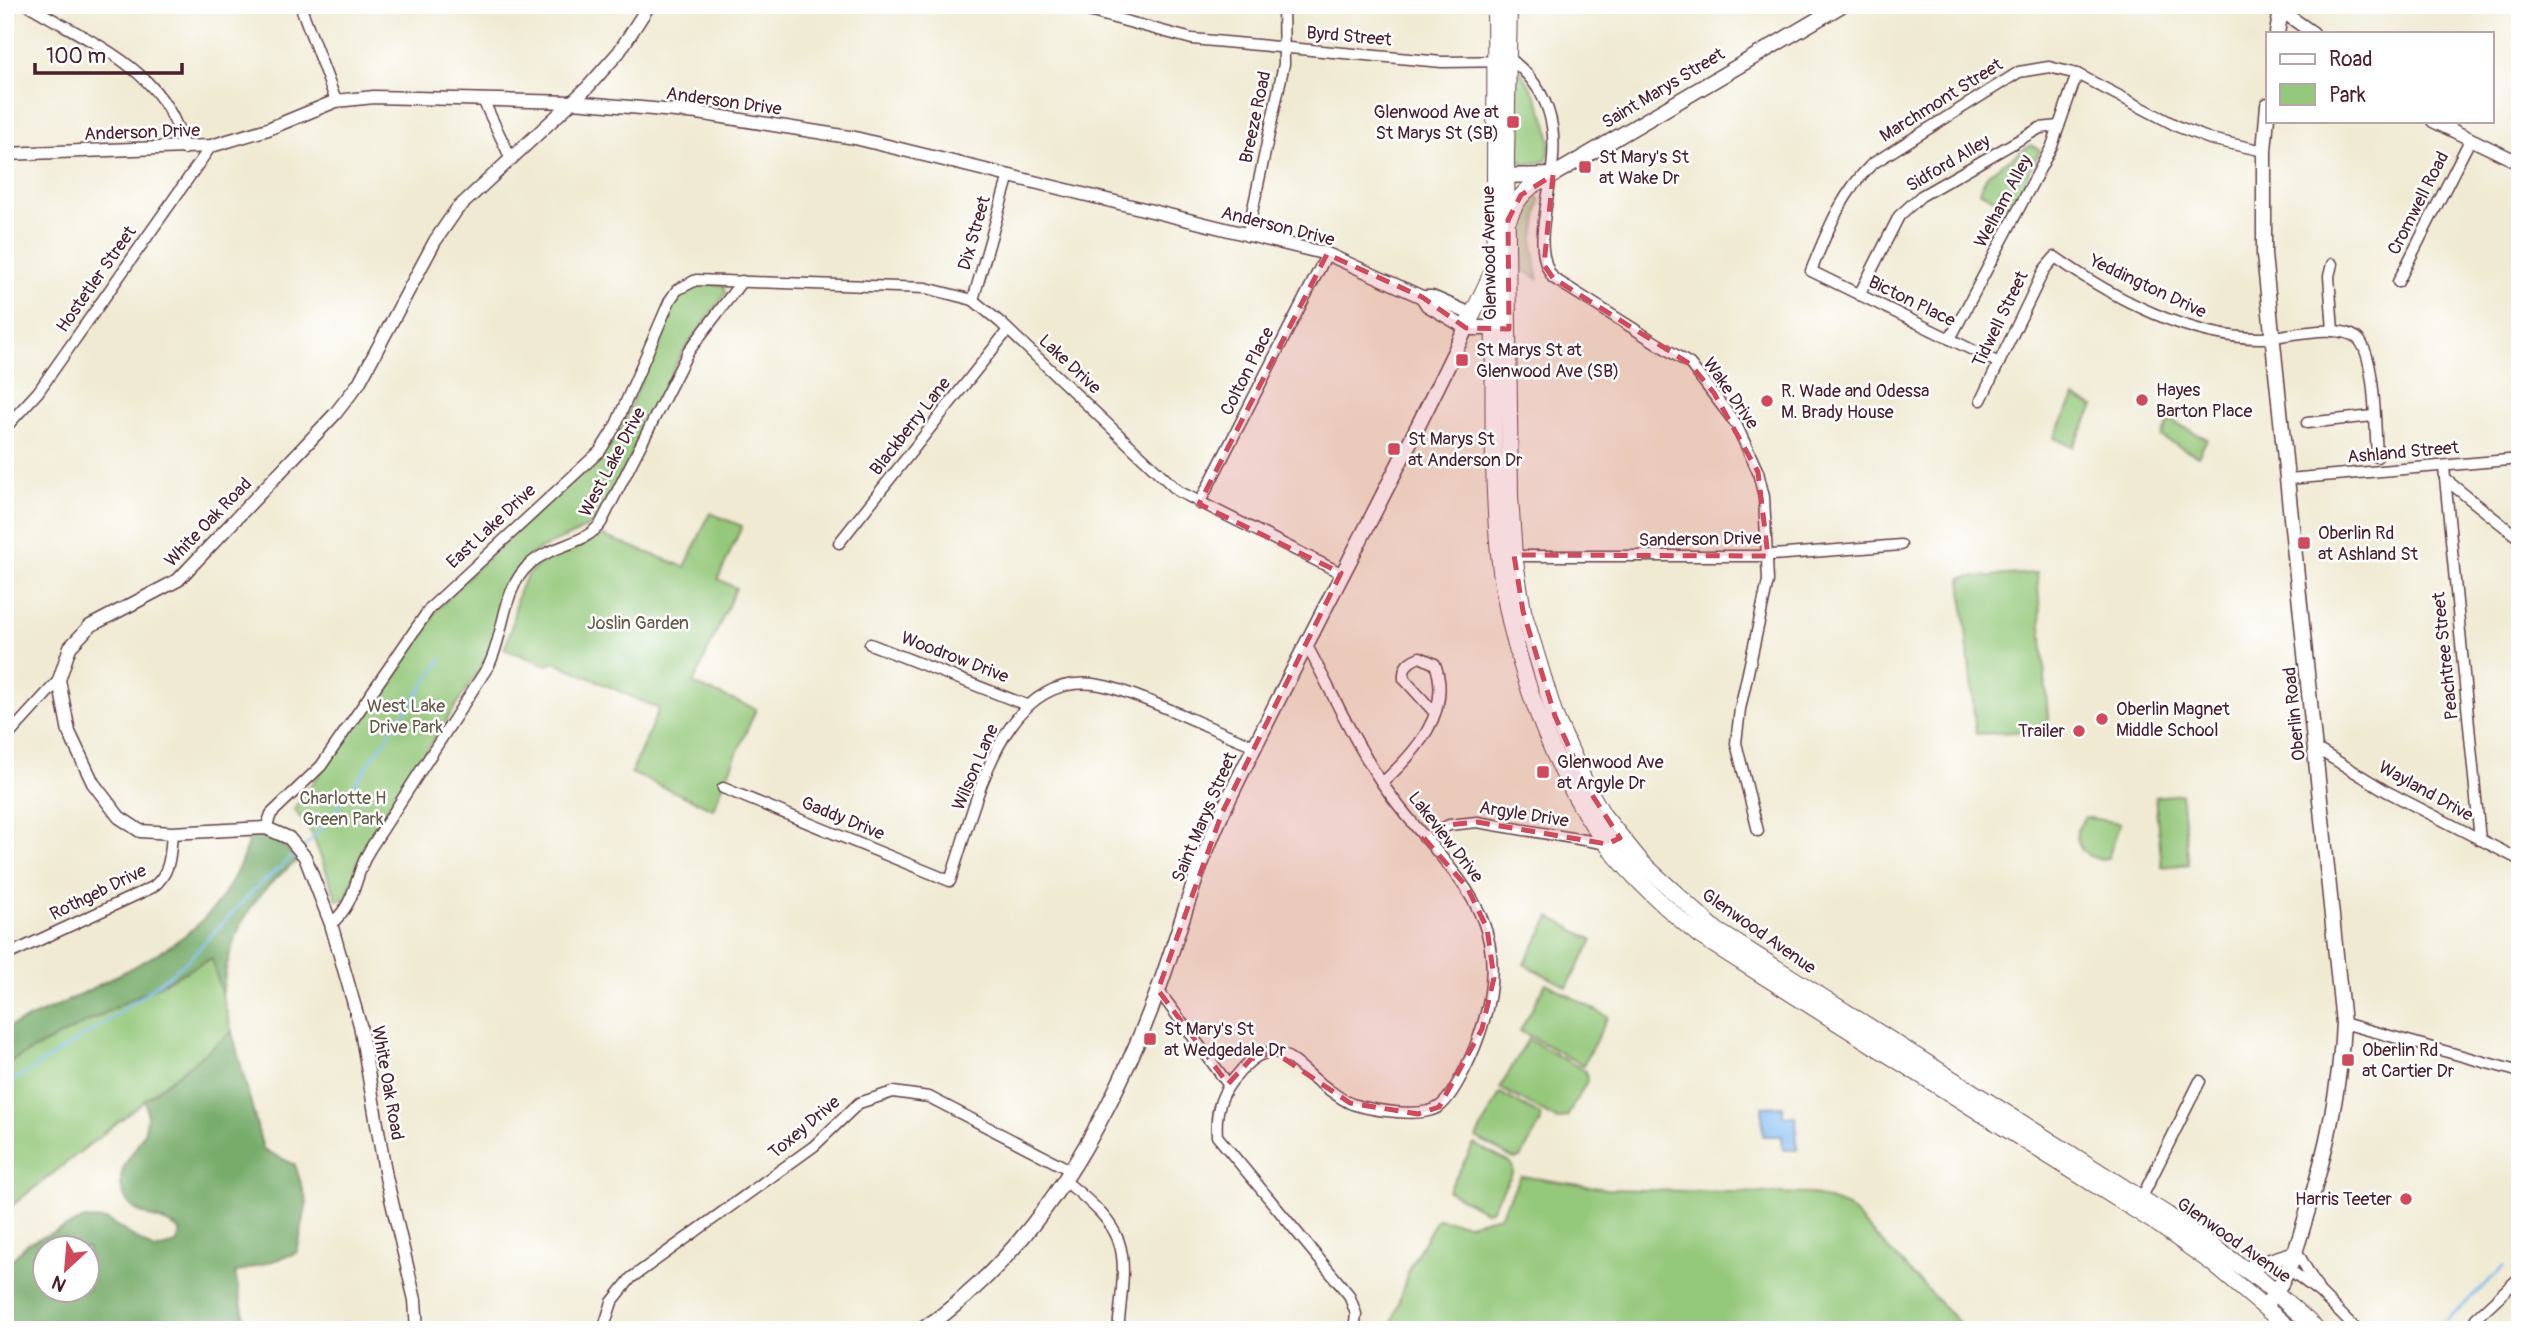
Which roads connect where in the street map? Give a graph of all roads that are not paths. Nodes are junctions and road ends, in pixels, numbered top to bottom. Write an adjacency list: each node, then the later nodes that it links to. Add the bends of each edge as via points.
1 (28, 5): 23 (street, via 122,59 179,123)
2 (649, 5): 17 (street, White Oak Road, via 619,52)
3 (1066, 5): 12 (street, Byrd Street, via 1192,39)
4 (1283, 5): 12 (street, Breeze Road)
5 (1496, 5): 13 (main road, Glenwood Avenue)
6 (1509, 5): 13 (main road, Glenwood Avenue)
7 (1842, 5): 28 (main road, Saint Marys Street)
8 (300, 6): 16 (street)
9 (2279, 7): 10 (main road); 11 (street)
10 (2277, 32)
11 (2312, 32)
12 (1286, 48): 13 (street, Byrd Street, via 1442,62); 32 (street, Breeze Road)
13 (1502, 60): 28 (street, Wake Drive, via 1516,63 1547,107 1554,139); 30 (main road, Glenwood Avenue)
14 (2077, 74): 20 (street, Welham Alley); 24 (street, Marchmont Street, via 2179,127); 37 (street, Marchmont Street, via 2049,67 2019,72 1872,164 1842,201)
15 (484, 100): 16 (street, Anderson Drive, via 374,97); 17 (street, Anderson Drive); 26 (street)
16 (336, 101): 22 (street, Anderson Drive)
17 (573, 102): 26 (street, White Oak Road); 29 (street, Anderson Drive, via 698,113 855,138)
18 (2267, 122): 24 (main road, Oberlin Road)
19 (2435, 122): 21 (street)
20 (2059, 126): 40 (street, Sidford Alley, via 2040,128 1921,196 1899,216); 47 (street, Welham Alley)
21 (2470, 140): 27 (street); 39 (street, Cromwell Road)
22 (211, 146): 23 (street, Anderson Drive); 52 (street, Hostetler Street, via 38,392)
23 (184, 149): 25 (street, Anderson Drive)
24 (2264, 151): 46 (main road, Oberlin Road, via 2264,256)
25 (5, 154)
26 (511, 159): 66 (street, White Oak Road, via 457,209 359,383 335,414 178,580 90,625 70,648)
27 (2520, 163)
28 (1553, 175): 30 (main road, Saint Marys Street); 31 (main road, via 1521,195); 62 (street, Wake Drive, via 1544,265 1553,278 1690,364 1714,393 1736,424 1758,472)
29 (1009, 176): 32 (street, Anderson Drive); 41 (street, Dix Street)
30 (1501, 176): 31 (main road, Glenwood Avenue); 36 (main road, Glenwood Avenue)
31 (1508, 220): 43 (main road, Glenwood Avenue)
32 (1247, 236): 33 (street, Anderson Drive)
33 (1327, 254): 42 (street, Anderson Drive, via 1422,297 1432,297); 57 (street, Colton Place)
34 (2055, 257): 46 (street, Yeddington Drive, via 2105,289 2175,323 2221,336); 48 (street, Tidwell Street, via 2044,270)
35 (2332, 264): 45 (street)
36 (1494, 269): 42 (main road); 43 (main road, Glenwood Avenue)
37 (1811, 271): 40 (street, Bicton Place)
38 (742, 281): 41 (street, Lake Drive, via 926,288); 74 (street, East Lake Drive, via 696,281 677,290 600,451 430,608 321,766 271,814); 82 (street, West Lake Drive, via 688,352 601,523 592,533 536,559 521,574 489,665 370,849 351,904)
39 (2398, 282)
40 (1859, 295): 47 (street, Bicton Place)
41 (973, 300): 44 (street, Lake Drive)
42 (1468, 321): 43 (main road); 63 (main road, Saint Marys Street)
43 (1501, 321): 61 (main road, Glenwood Avenue, via 1510,496)
44 (1008, 330): 57 (street, Lake Drive, via 1178,491); 59 (street, Blackberry Lane)
45 (2333, 331): 46 (street, Yeddington Drive); 50 (street, via 2356,337 2367,351)
46 (2272, 337): 56 (main road, Oberlin Road)
47 (1950, 339): 48 (street, Bicton Place)
48 (1998, 363): 49 (street, Tidwell Street)
49 (1981, 400)
50 (2373, 416): 51 (street); 53 (street)
51 (2307, 423)
52 (5, 428)
53 (2377, 457)
54 (2520, 458): 55 (street, Ashland Street)
55 (2445, 473): 56 (street, Ashland Street); 58 (street); 78 (street, Peachtree Street)
56 (2288, 479): 71 (main road, Oberlin Road)
57 (1199, 504): 63 (street, Lake Drive)
58 (2520, 538)
59 (839, 543)
60 (1901, 545): 62 (street, Sanderson Drive)
61 (1507, 556): 62 (street, Sanderson Drive); 79 (main road, Glenwood Avenue, via 1508,609 1538,708 1571,788)
62 (1768, 556): 75 (street, Wake Drive, via 1764,609 1736,743)
63 (1341, 573): 65 (main road, Saint Marys Street)
64 (870, 644): 67 (street, Woodrow Drive)
65 (1306, 644): 70 (main road, Saint Marys Street); 72 (street, Lakeview Drive)
66 (59, 680): 69 (street); 76 (street, via 69,732 93,783 118,817 140,831)
67 (1026, 705): 70 (street, Wilson Lane, via 1063,684 1088,683 1115,688); 81 (street, Wilson Lane, via 996,754)
68 (1434, 712): 68 (street, via 1439,687 1435,664 1420,657 1410,661 1404,679); 72 (street, via 1427,735)
69 (5, 739)
70 (1255, 746): 84 (main road, Saint Marys Street, via 1222,813)
71 (2317, 748): 78 (street, Wayland Drive, via 2386,791); 85 (main road, Oberlin Road)
72 (1382, 783): 77 (street, Lakeview Drive)
73 (723, 788): 81 (street, Gaddy Drive)
74 (266, 828): 76 (street); 82 (street, White Oak Road, via 298,846)
75 (1759, 831)
76 (172, 833): 83 (street, Rothgeb Drive, via 169,866 153,887)
77 (1424, 838): 79 (street, Argyle Drive, via 1449,825 1477,822); 88 (street, Lakeview Drive, via 1467,887 1487,928 1494,978 1482,1029 1447,1098 1439,1107 1418,1114 1350,1103 1274,1052 1251,1059)
78 (2480, 840): 80 (street, Wayland Drive)
79 (1613, 841): 90 (main road, Glenwood Avenue, via 1716,929); 97 (main road, Glenwood Avenue, via 1658,899 1700,936 2159,1226)
80 (2520, 860)
81 (950, 881)
82 (331, 924): 98 (street, White Oak Road, via 364,1043)
83 (5, 956)
84 (1158, 990): 88 (street); 89 (main road, Saint Marys Street, via 1120,1084)
85 (2343, 1023): 86 (street); 91 (main road, Oberlin Road, via 2341,1073 2324,1158)
86 (2520, 1072)
87 (2200, 1081): 90 (street)
88 (1228, 1084): 102 (street, Lakeview Drive, via 1216,1114 1217,1136 1349,1295 1356,1314)
89 (1068, 1176): 99 (street, Toxey Drive, via 929,1097 893,1092 859,1103 814,1146 631,1278 612,1302); 100 (main road, Saint Marys Street, via 980,1282); 101 (street, Toxey Drive, via 1118,1232 1125,1263)
90 (2141, 1199): 92 (main road, Glenwood Avenue)
91 (2296, 1251): 92 (main road); 93 (main road, Oberlin Road); 95 (street)
92 (2245, 1269): 96 (main road, Glenwood Avenue)
93 (2289, 1269): 95 (street); 96 (main road, Oberlin Road)
94 (2520, 1277): 106 (street)
95 (2319, 1292): 105 (street)
96 (2277, 1293): 97 (main road, Oberlin Road); 104 (main road, Glenwood Avenue)
97 (2265, 1306): 103 (main road, Glenwood Avenue)
98 (417, 1330)
99 (603, 1330)
100 (922, 1330)
101 (1118, 1330)
102 (1354, 1330)
103 (2291, 1330)
104 (2318, 1330)
105 (2357, 1330)
106 (2469, 1330)

